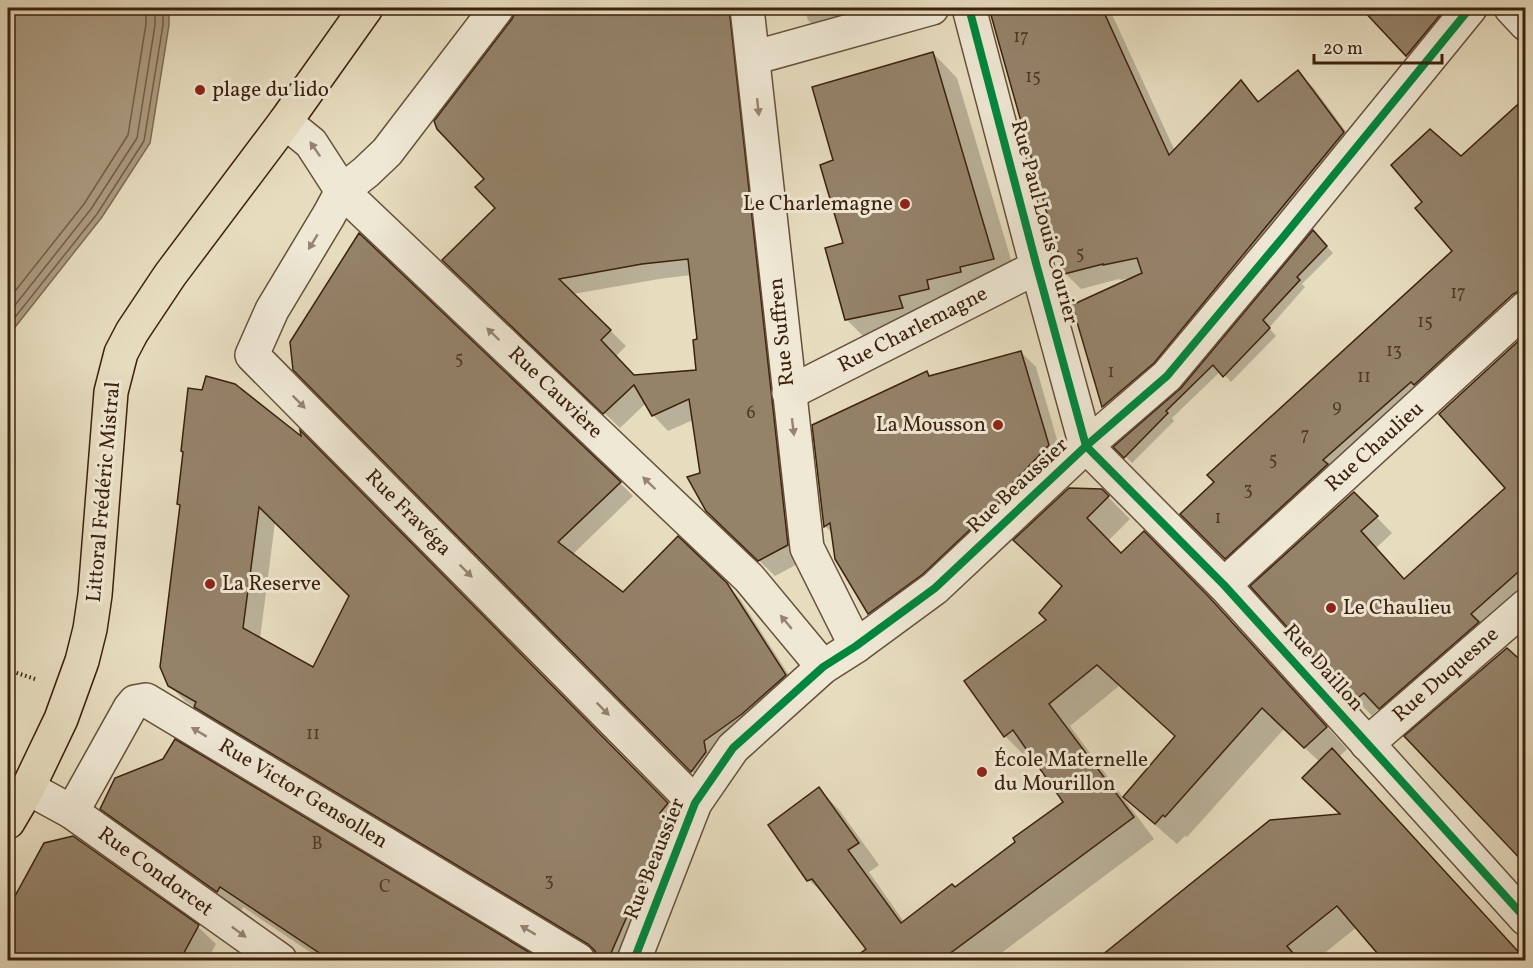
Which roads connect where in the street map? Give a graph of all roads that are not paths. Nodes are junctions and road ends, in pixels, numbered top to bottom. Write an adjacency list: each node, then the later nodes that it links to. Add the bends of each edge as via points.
1 (497, 8): 11 (street, via 387,152)
2 (747, 8): 9 (street, Rue Suffren)
3 (932, 8): 9 (street)
4 (969, 8): 12 (street, Rue Paul Louis Courier)
5 (1470, 8): 15 (street, Rue Beaussier, via 1167,376)
6 (1511, 8): 8 (street)
7 (355, 11): 10 (main road, Littoral Frédéric Mistral)
8 (1526, 24)
9 (753, 58): 14 (street, Rue Suffren, one-way to 14)
10 (285, 122): 11 (street, Rue Cauvière, one-way to 10, via 311,143); 21 (main road, Littoral Frédéric Mistral, via 170,275 121,353 111,392 90,629 72,691)
11 (342, 191): 19 (street, Rue Cauvière, one-way to 11, via 749,578); 22 (street, Rue Fravéga, one-way to 22, via 272,310 252,355)
12 (1037, 267): 14 (street, Rue Charlemagne); 15 (street, Rue Paul Louis Courier)
13 (1526, 308): 16 (street, Rue Chaulieu)
14 (789, 393): 18 (street, Rue Suffren, one-way to 18, via 807,548)
15 (1086, 446): 16 (street, Rue Daillon); 18 (street, Rue Beaussier, via 935,588)
16 (1224, 585): 20 (street, Rue Daillon)
17 (1526, 606): 20 (street, Rue Duquesne)
18 (856, 646): 19 (street, Rue Beaussier)
19 (823, 667): 22 (street, Rue Beaussier, via 733,748)
20 (1367, 744): 25 (street, Rue Daillon)
21 (28, 788): 23 (street, Rue Condorcet); 24 (main road, Littoral Frédéric Mistral)
22 (695, 803): 28 (street, Rue Beaussier)
23 (72, 812): 26 (street, Rue Condorcet, one-way to 26); 27 (street, Rue Victor Gensollen, one-way to 23, via 146,700 135,702 130,708)
24 (8, 822)
25 (1526, 920)
26 (280, 960)
27 (578, 960)
28 (634, 960)

